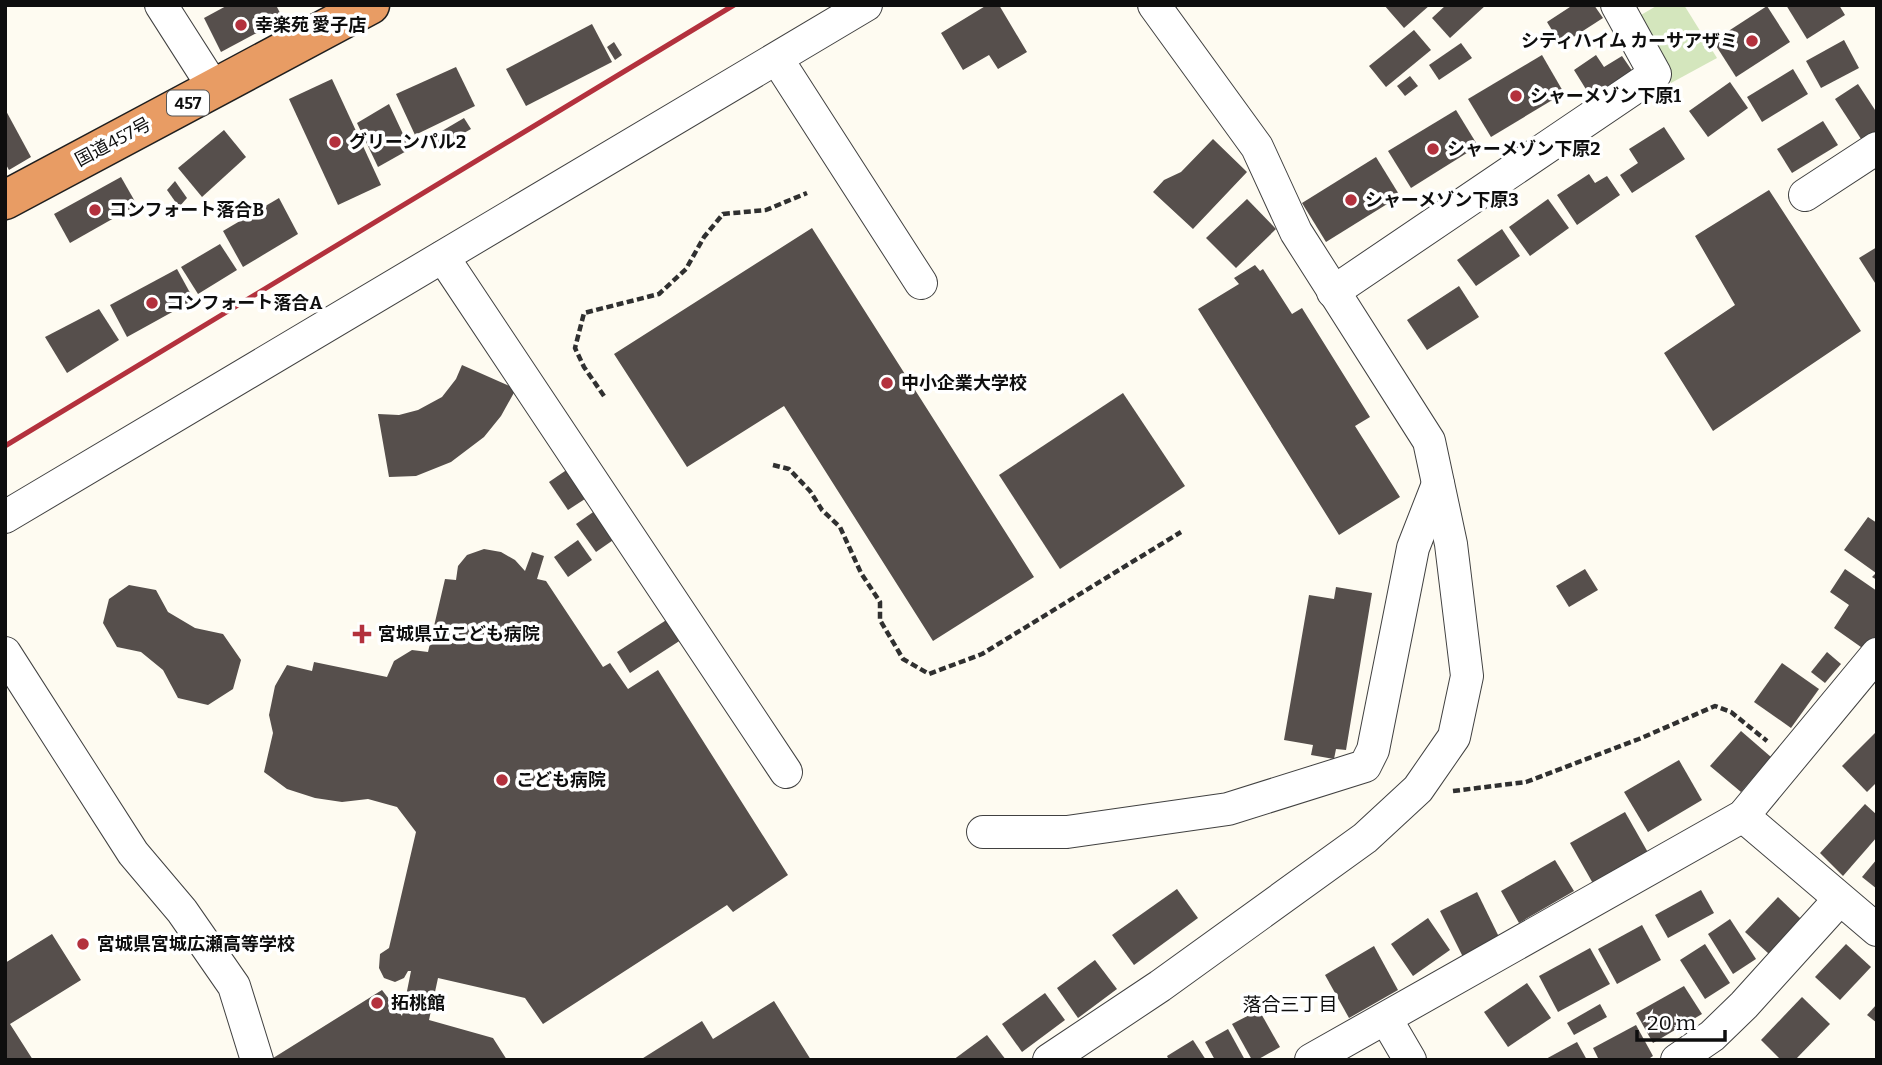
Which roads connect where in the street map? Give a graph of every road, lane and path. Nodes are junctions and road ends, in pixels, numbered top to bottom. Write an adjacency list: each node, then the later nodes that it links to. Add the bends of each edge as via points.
1 (161, 5): 7 (street)
2 (370, 5): 7 (highway, 国道457号 / 457)
3 (866, 5): 6 (street)
4 (1617, 5): 14 (street, via 1655,74)
5 (1158, 7): 14 (street, via 1257,147 1296,232)
6 (777, 59): 12 (street); 13 (street)
7 (214, 88): 11 (highway, 国道457号 / 457)
8 (1873, 160): 10 (street)
9 (807, 193): 15 (path, via 766,210 723,214 686,269 659,294 584,313 575,348)
10 (1805, 195)
11 (5, 200)
12 (443, 257): 18 (street); 24 (street)
13 (921, 283)
14 (1333, 292): 17 (street, via 1429,440)
15 (604, 396)
16 (773, 465): 19 (path, via 789,469 840,527 860,573 880,602 880,620 904,659 929,674 982,654)
17 (1438, 484): 25 (street, via 1451,544 1466,676 1454,737); 27 (street, via 1413,548 1373,750 1365,766 1228,809 1067,832)
18 (5, 517)
19 (1181, 532)
20 (5, 653): 31 (street, via 133,853 182,911 234,986)
21 (1877, 654): 22 (street)
22 (1866, 689): 23 (street)
23 (1790, 759): 25 (path, via 1731,712 1715,706 1526,782 1452,791); 26 (street)
24 (786, 772)
25 (1418, 789): 32 (street, via 1366,838)
26 (1743, 816): 28 (street); 30 (street)
27 (983, 832)
28 (1839, 900): 29 (street); 35 (street, via 1744,1005 1712,1036)
29 (1877, 930)
30 (1386, 1018): 33 (street); 34 (street)
31 (257, 1060)
32 (1049, 1060)
33 (1311, 1060)
34 (1410, 1060)
35 (1677, 1060)

